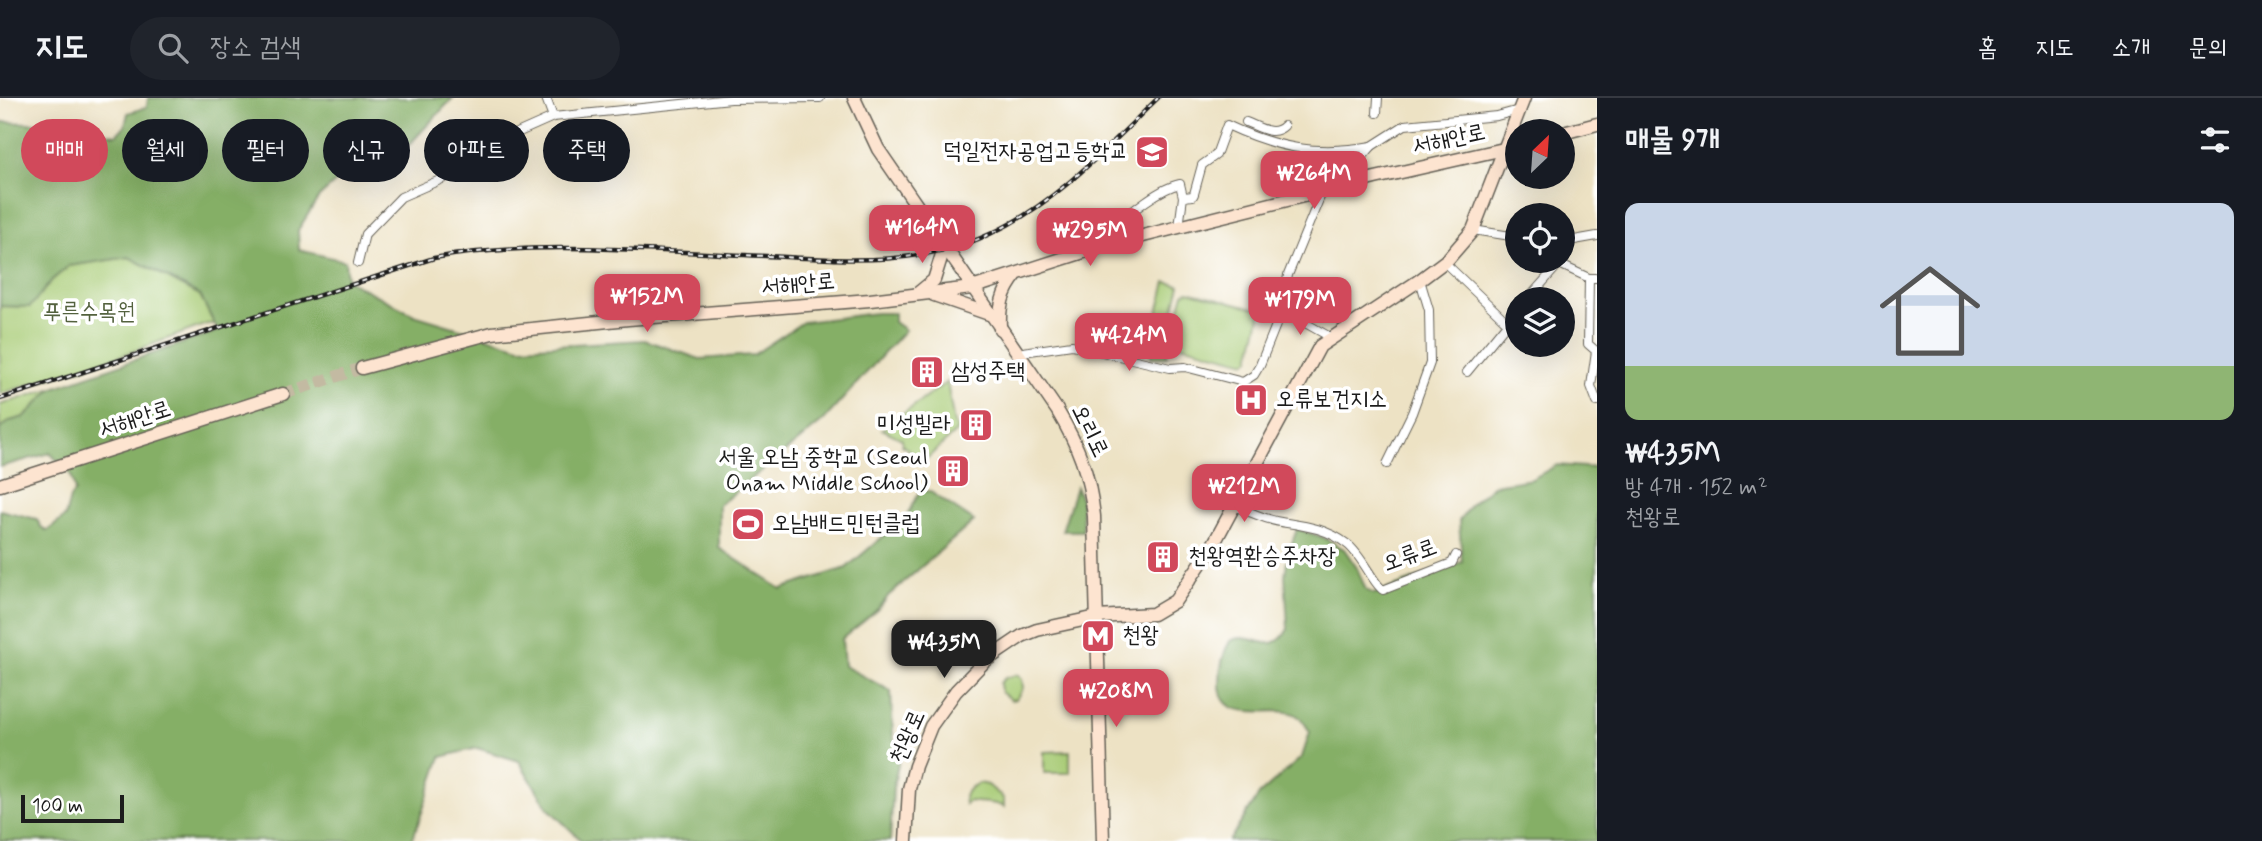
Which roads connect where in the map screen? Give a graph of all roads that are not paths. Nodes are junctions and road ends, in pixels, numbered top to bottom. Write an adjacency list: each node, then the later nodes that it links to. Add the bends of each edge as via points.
1 (547, 98): 8 (street)
2 (820, 98): 5 (street)
3 (854, 98): 25 (main road, 오리로, via 878,149)
4 (1378, 98): 7 (street)
5 (731, 99): 8 (street)
6 (1522, 104): 13 (street, via 1497,116 1405,125); 15 (main road)
7 (1377, 113)
8 (553, 117): 27 (street, via 472,147 449,176 401,197 365,234)
9 (1246, 122): 11 (street, via 1275,132)
10 (1597, 124): 12 (main road)
11 (1284, 125)
12 (1575, 130)
13 (1372, 146): 16 (street, via 1356,170 1362,178); 18 (street, via 1294,149 1227,125 1216,155 1202,165 1193,196)
14 (1505, 149): 15 (main road, 서해안로)
15 (1502, 150): 16 (main road, 서해안로); 20 (main road)
16 (1375, 178): 17 (main road, 서해안로)
17 (1322, 192): 19 (main road, 서해안로); 36 (street, via 1288,275)
18 (1183, 197): 19 (street); 24 (street, via 1180,184 1171,186 1127,216 1115,227)
19 (1179, 227): 24 (main road, 서해안로)
20 (1473, 230): 21 (street); 26 (main road)
21 (1505, 235)
22 (1597, 236): 23 (street)
23 (1575, 240)
24 (1119, 242): 30 (main road, 서해안로)
25 (944, 248): 34 (main road, 오리로); 35 (main road, via 934,280)
26 (1444, 262): 32 (main road); 38 (street)
27 (358, 263)
28 (1575, 270): 31 (street)
29 (1550, 273): 33 (street)
30 (1017, 274): 34 (main road, 서해안로); 40 (main road, via 1000,303)
31 (1593, 278): 46 (street, via 1588,344 1596,351 1591,386)
32 (1420, 280): 41 (main road); 47 (street, via 1429,310 1430,363)
33 (1538, 287)
34 (972, 288): 35 (main road, 서해안로); 37 (main road, 오리로)
35 (923, 294): 37 (main road); 43 (main road, 서해안로, via 492,333)
36 (1282, 310): 41 (street); 42 (street, via 1260,365 1243,382 1072,345)
37 (990, 314): 40 (main road, 오리로)
38 (1505, 320)
39 (1505, 324): 44 (street)
40 (1000, 329): 42 (main road, 오리로)
41 (1332, 338): 49 (main road, via 1320,346 1307,368)
42 (1016, 353): 51 (main road, 오리로, via 1057,410 1085,467 1094,516)
43 (362, 368)
44 (1467, 372)
45 (283, 394): 48 (main road, 서해안로)
46 (1597, 402)
47 (1387, 464)
48 (0, 485)
49 (1235, 506): 50 (street, 오류로, via 1281,522 1317,528 1346,543 1383,590 1452,563); 51 (main road, via 1170,606 1153,614)
50 (1456, 555)
51 (1097, 618): 52 (main road, 천왕로, via 1022,636 985,662 956,691 931,726 915,766); 53 (main road, 오리로)
52 (906, 841)
53 (1103, 841)

